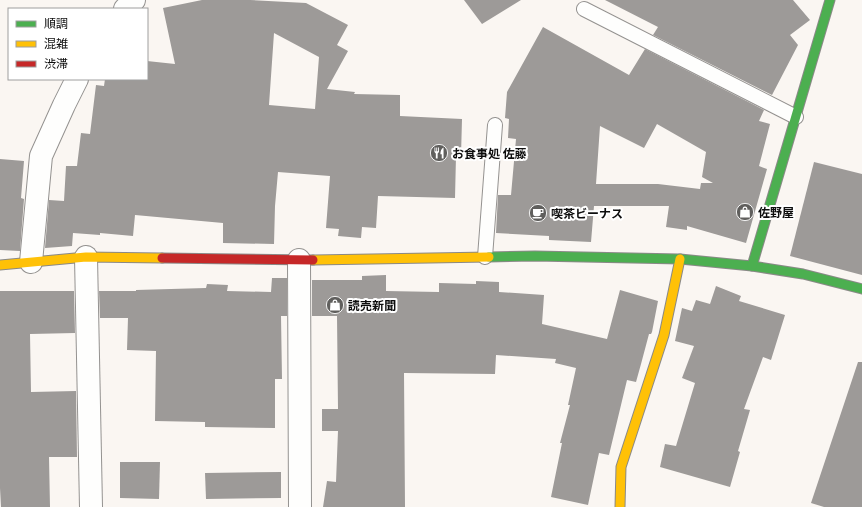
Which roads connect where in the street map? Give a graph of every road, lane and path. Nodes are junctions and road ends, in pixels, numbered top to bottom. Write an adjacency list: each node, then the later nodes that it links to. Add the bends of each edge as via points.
1 (134, 0): 3 (street)
2 (830, 0): 6 (street)
3 (126, 8)
4 (584, 8): 6 (lane)
5 (76, 80): 12 (street, via 41,156)
6 (796, 117): 14 (street)
7 (495, 125): 8 (lane)
8 (485, 257): 10 (street); 11 (street)
9 (86, 258): 11 (street); 12 (street); 16 (street)
10 (680, 259): 14 (street); 18 (street, via 664,335 621,467)
11 (300, 260): 17 (street)
12 (30, 262): 13 (street)
13 (0, 265)
14 (752, 266): 15 (street, via 803,274)
15 (862, 289)
16 (91, 507)
17 (300, 507)
18 (620, 507)

